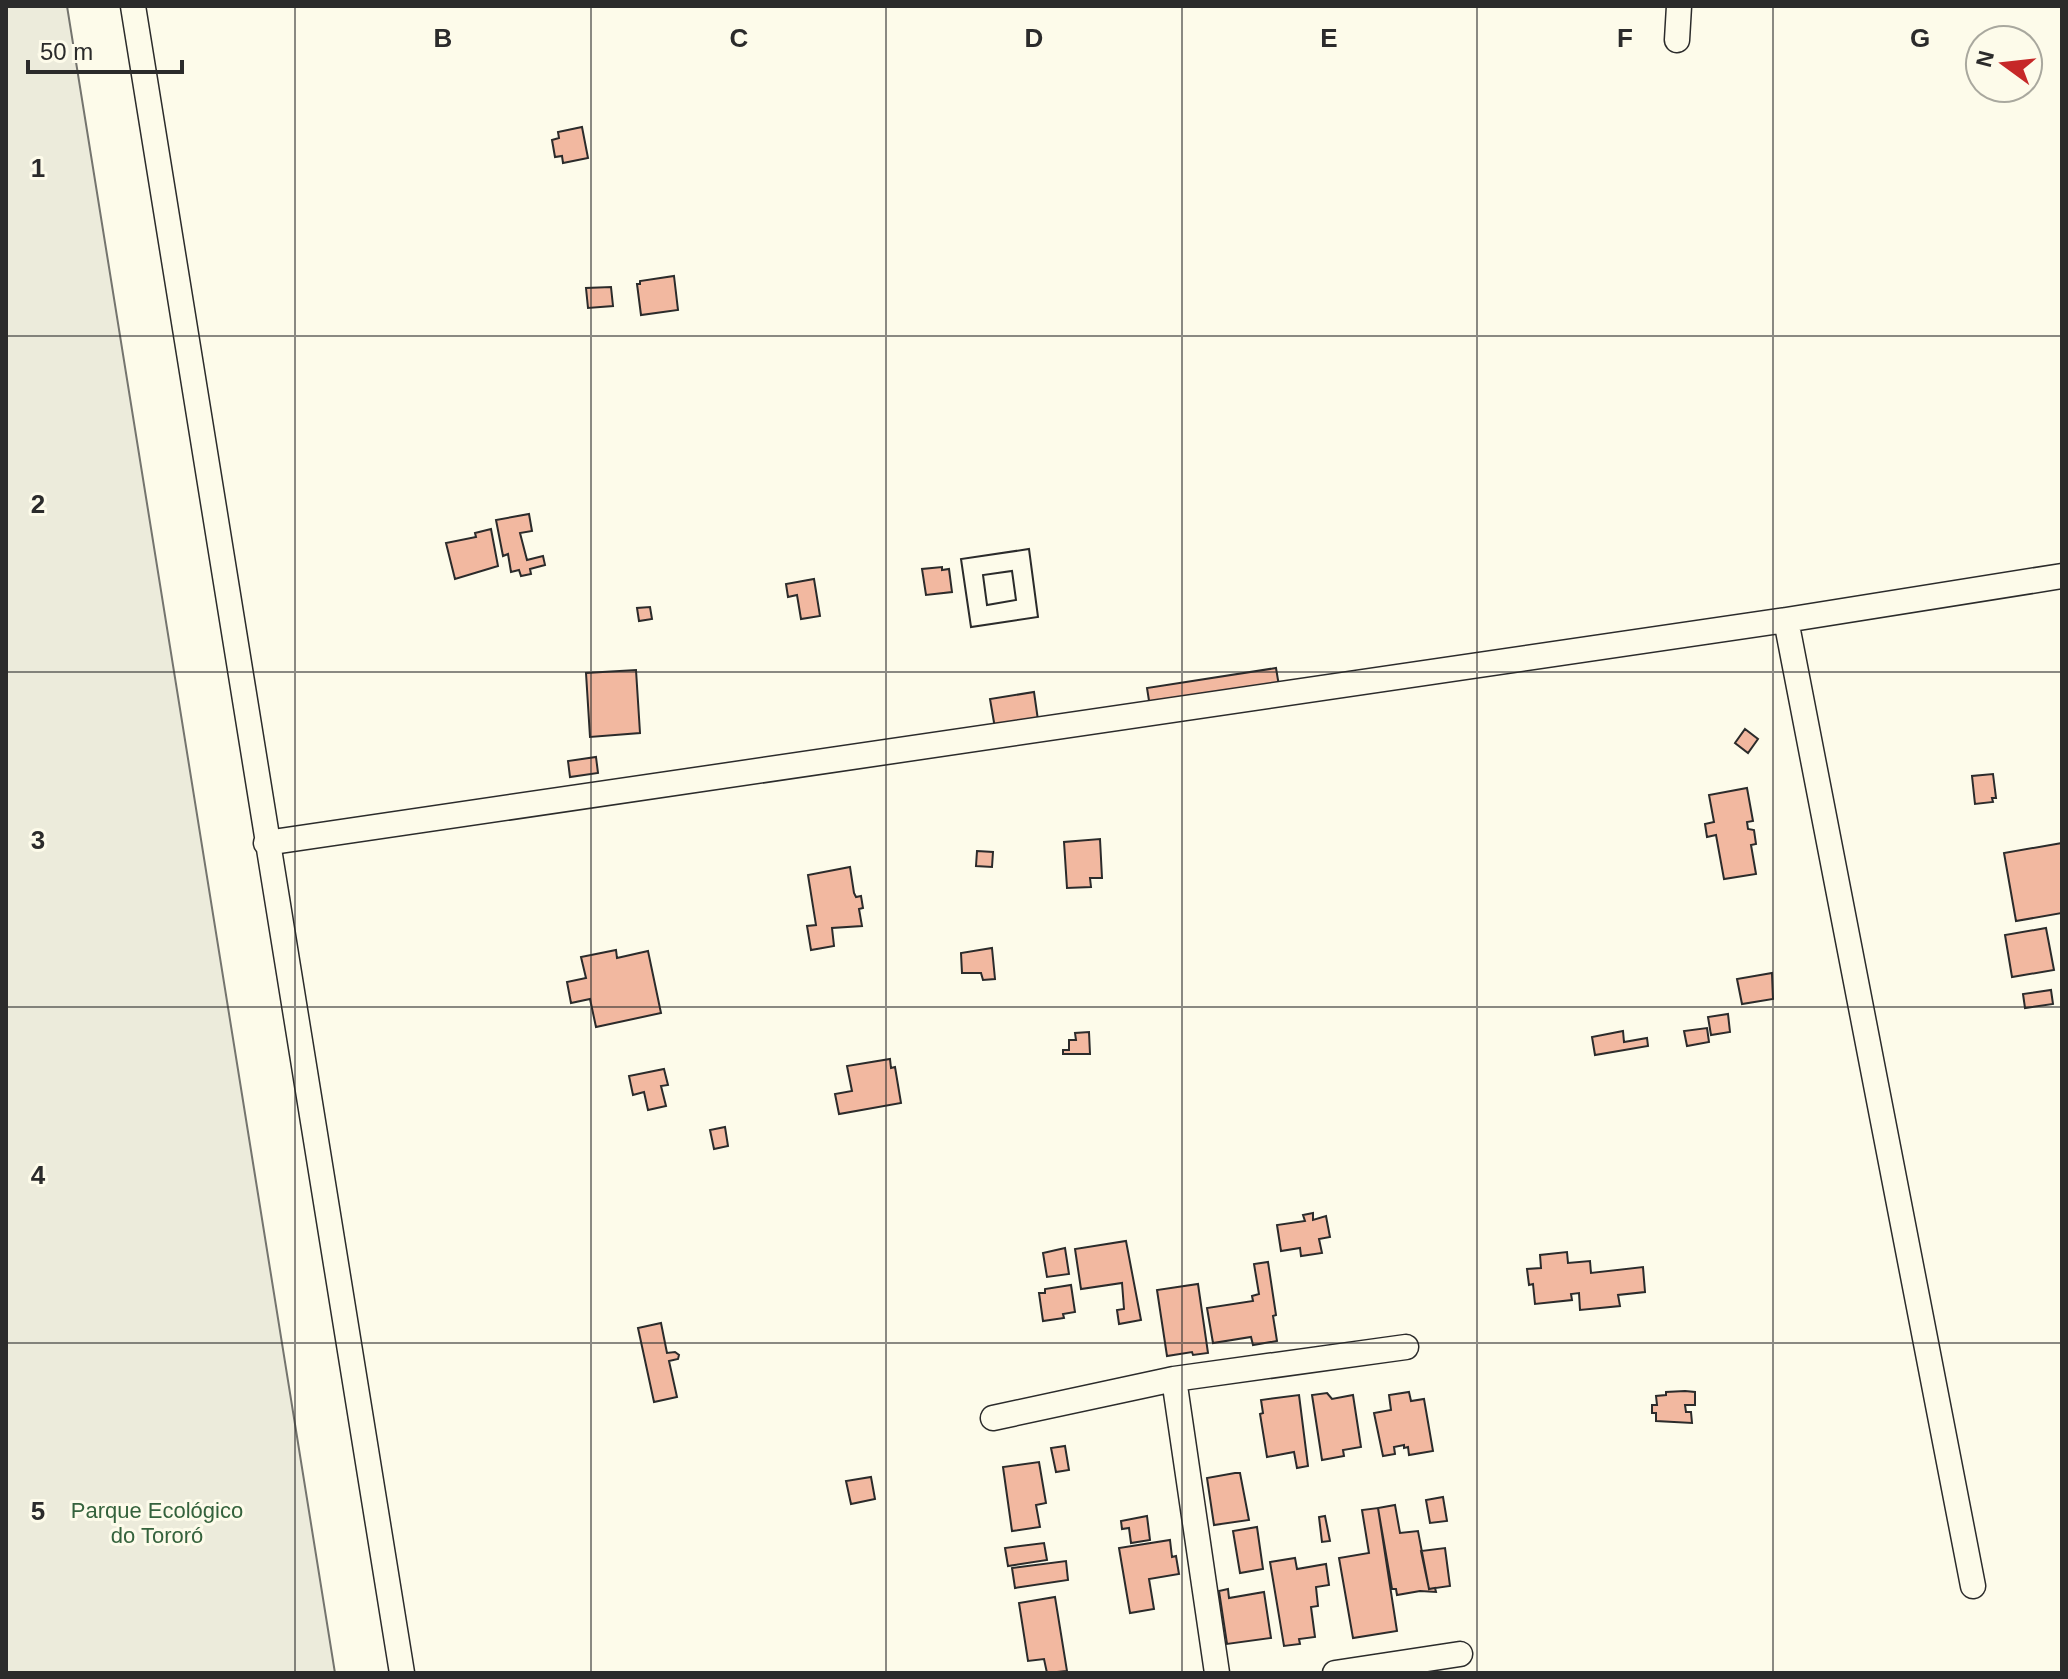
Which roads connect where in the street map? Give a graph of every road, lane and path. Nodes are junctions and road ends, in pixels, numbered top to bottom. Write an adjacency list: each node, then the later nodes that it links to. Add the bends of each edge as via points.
1 (133, 6): 6 (street)
2 (1679, 6): 3 (street)
3 (1677, 40)
4 (2062, 576): 5 (street)
5 (1786, 620): 6 (street); 10 (street)
6 (266, 843): 12 (street)
7 (1406, 1347): 8 (street)
8 (1174, 1379): 9 (street); 13 (street)
9 (993, 1418)
10 (1973, 1586)
11 (1460, 1654): 14 (street)
12 (402, 1673)
13 (1217, 1673)
14 (1335, 1673)

